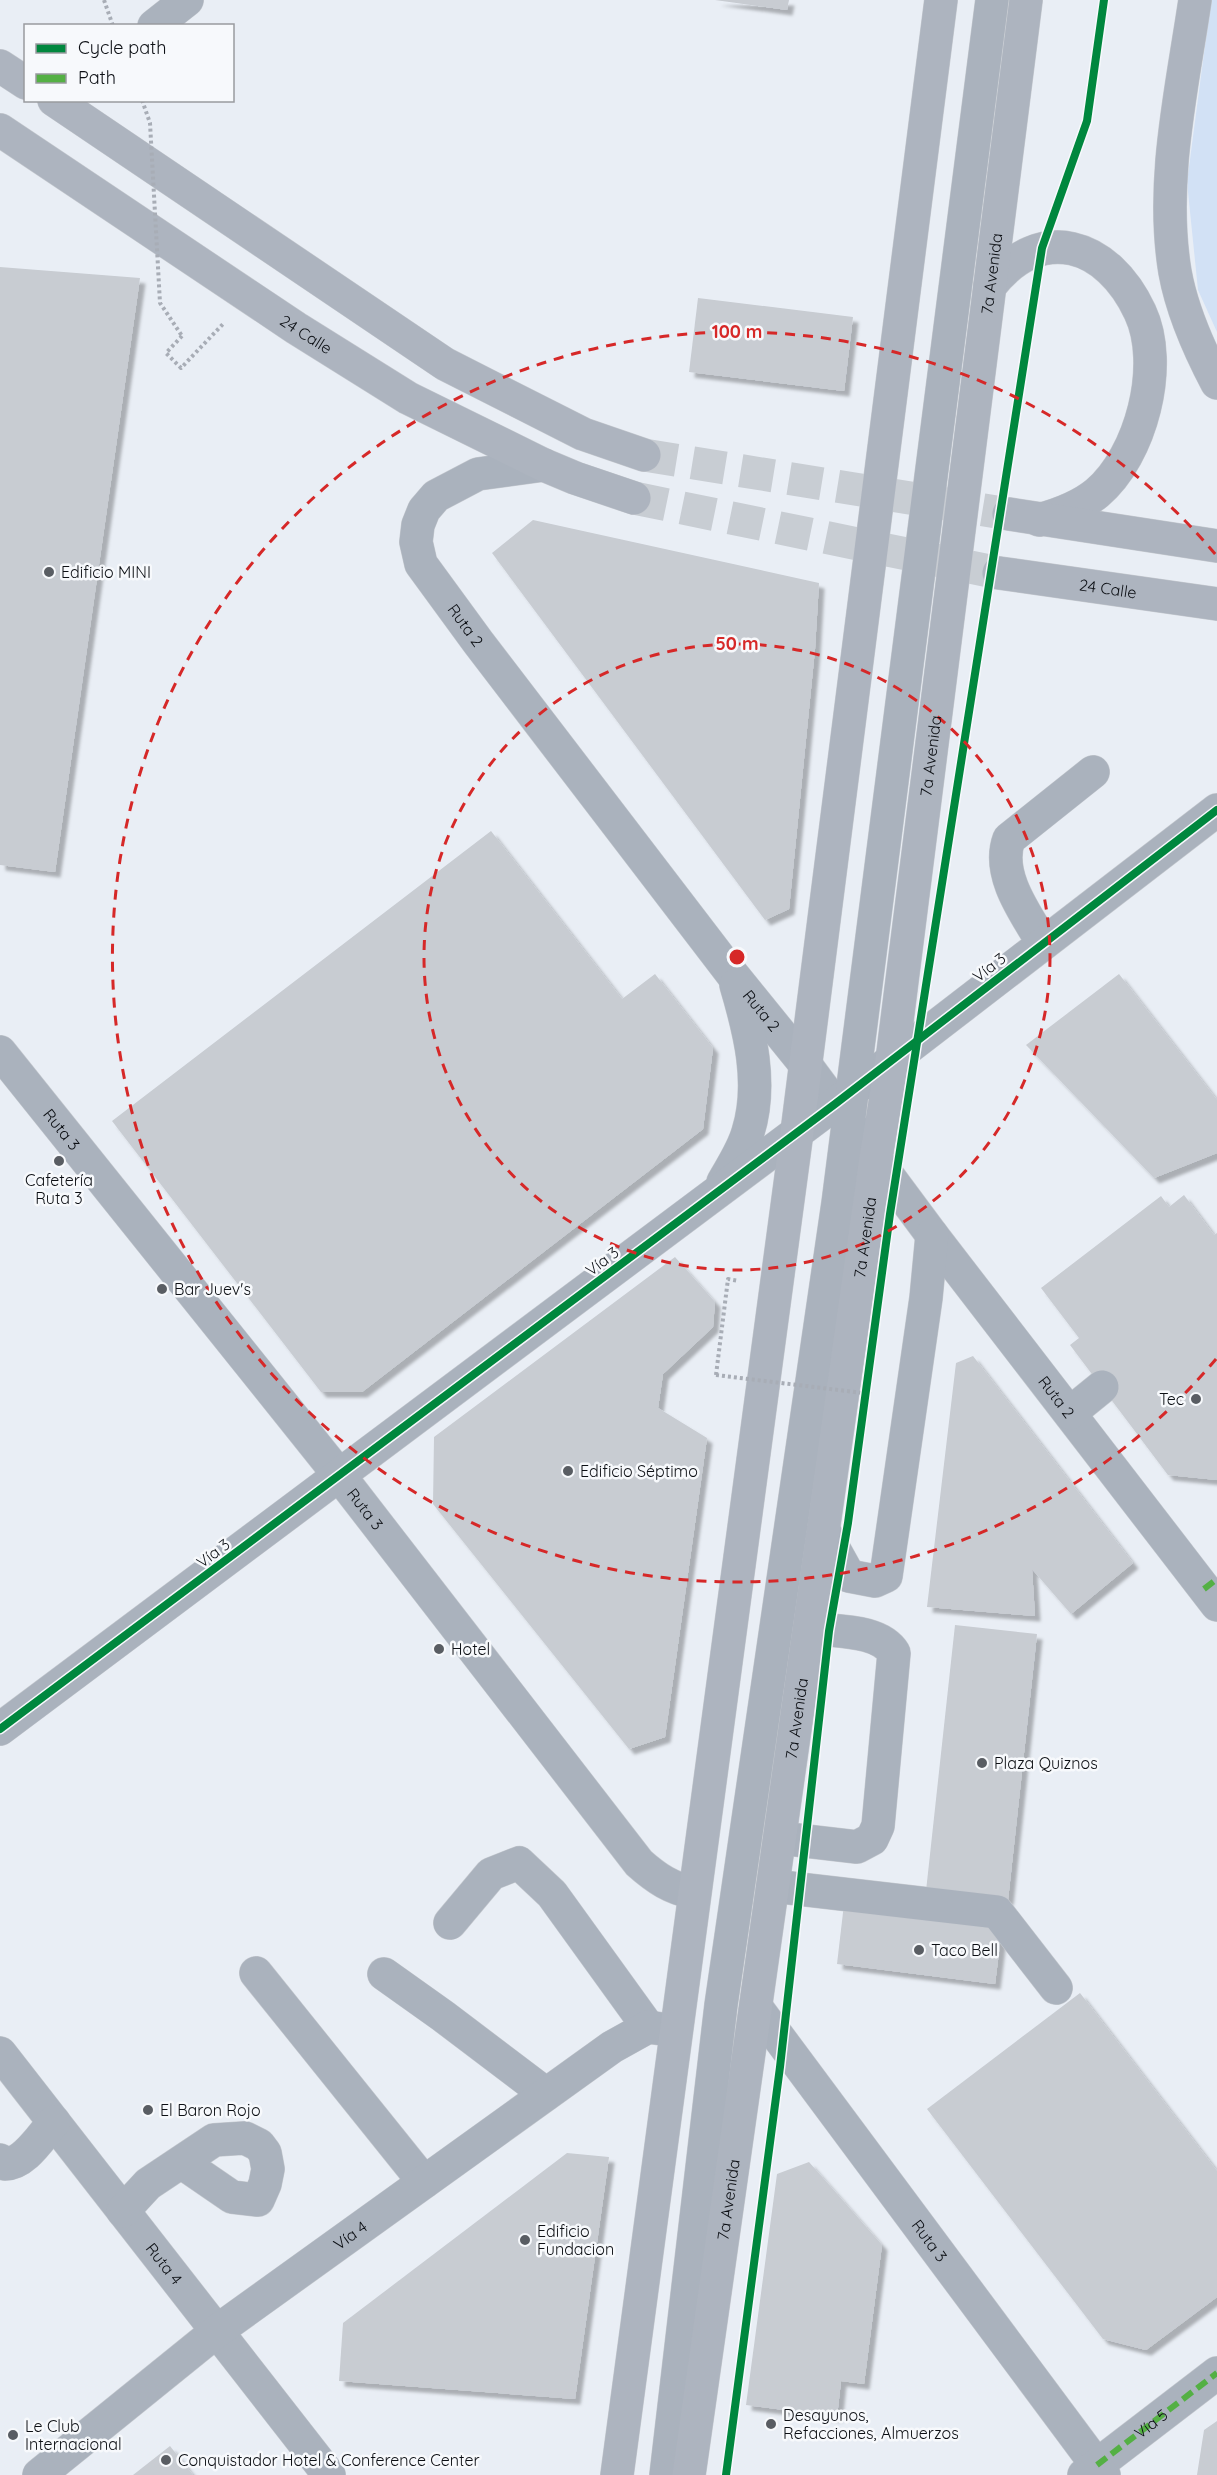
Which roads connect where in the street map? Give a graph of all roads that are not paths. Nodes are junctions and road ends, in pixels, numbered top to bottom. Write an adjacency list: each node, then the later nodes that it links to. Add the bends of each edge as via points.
1 (187, 0): 6 (street)
2 (941, 0): 25 (main road)
3 (992, 0): 26 (street)
4 (1026, 0): 11 (main road, 7a Avenida)
5 (1195, 0): 12 (main road, via 1171,167 1171,238 1183,303)
6 (157, 24)
7 (0, 66): 8 (main road)
8 (24, 81)
9 (60, 102): 13 (main road, via 445,364 583,434)
10 (0, 130): 14 (main road, 24 Calle, via 408,398)
11 (990, 286): 16 (main road, via 1012,262 1027,253 1048,247 1071,248 1105,265 1121,280 1141,313 1148,339 1149,386 1137,433 1122,462 1099,492 1083,503 1024,517); 24 (main road, 7a Avenida)
12 (1217, 383)
13 (644, 455)
14 (544, 465): 15 (main road, 24 Calle); 22 (street, Ruta 2, via 478,474 436,496 418,525 416,542 421,564)
15 (634, 498)
16 (1217, 546)
17 (999, 573): 18 (main road, 24 Calle)
18 (1217, 604)
19 (1093, 772): 21 (street, via 1009,839 1004,851 1018,902)
20 (1217, 810): 21 (street, Vía 3)
21 (1043, 943): 24 (street, Vía 3)
22 (732, 974): 25 (street, Ruta 2); 29 (street, via 751,1050 755,1084 748,1134)
23 (0, 1052): 33 (street, Ruta 3)
24 (892, 1059): 26 (street, Vía 3); 28 (main road, 7a Avenida)
25 (805, 1064): 26 (street, Ruta 2); 27 (main road)
26 (845, 1105): 27 (street, Vía 3); 28 (street, Ruta 2); 60 (street, via 721,2005)
27 (797, 1132): 29 (street, Vía 3); 40 (main road)
28 (876, 1158): 30 (street, Ruta 2); 34 (main road, 7a Avenida)
29 (717, 1192): 33 (street, Vía 3)
30 (932, 1234): 32 (street, Ruta 2); 34 (street, via 886,1576 875,1581 849,1576)
31 (1102, 1387): 32 (street)
32 (1070, 1413): 35 (street, Ruta 2)
33 (339, 1475): 37 (street, Vía 3); 40 (street, Ruta 3, via 639,1863 656,1879)
34 (824, 1531): 36 (main road, 7a Avenida)
35 (1213, 1591)
36 (810, 1628): 38 (main road, 7a Avenida); 38 (street, via 872,1637 888,1643 894,1653 878,1826 872,1839 858,1847)
37 (0, 1729)
38 (780, 1838): 39 (main road, 7a Avenida)
39 (773, 1886): 44 (street, via 997,1912); 45 (main road, 7a Avenida)
40 (694, 1893): 46 (main road)
41 (450, 1923): 46 (street, via 491,1874 519,1863 552,1894)
42 (256, 1973): 52 (street)
43 (384, 1974): 48 (street)
44 (1056, 1988)
45 (756, 2007): 56 (street, Ruta 3); 61 (main road, 7a Avenida)
46 (662, 2029): 48 (street, Vía 4, via 612,2047); 59 (main road)
47 (5, 2069): 49 (street, Ruta 4)
48 (546, 2094): 52 (street, Vía 4)
49 (54, 2122): 50 (street, via 19,2160 5,2164); 53 (street, Ruta 4)
50 (0, 2160)
51 (180, 2162): 53 (street, via 148,2184)
52 (424, 2182): 54 (street, Vía 4)
53 (123, 2211): 54 (street, Ruta 4)
54 (217, 2331): 57 (street, Vía 4); 58 (street, Ruta 4)
55 (1217, 2373): 56 (street, Vía 5)
56 (1095, 2472)
57 (39, 2475)
58 (329, 2475)
59 (617, 2475)
60 (666, 2475)
61 (689, 2475)

